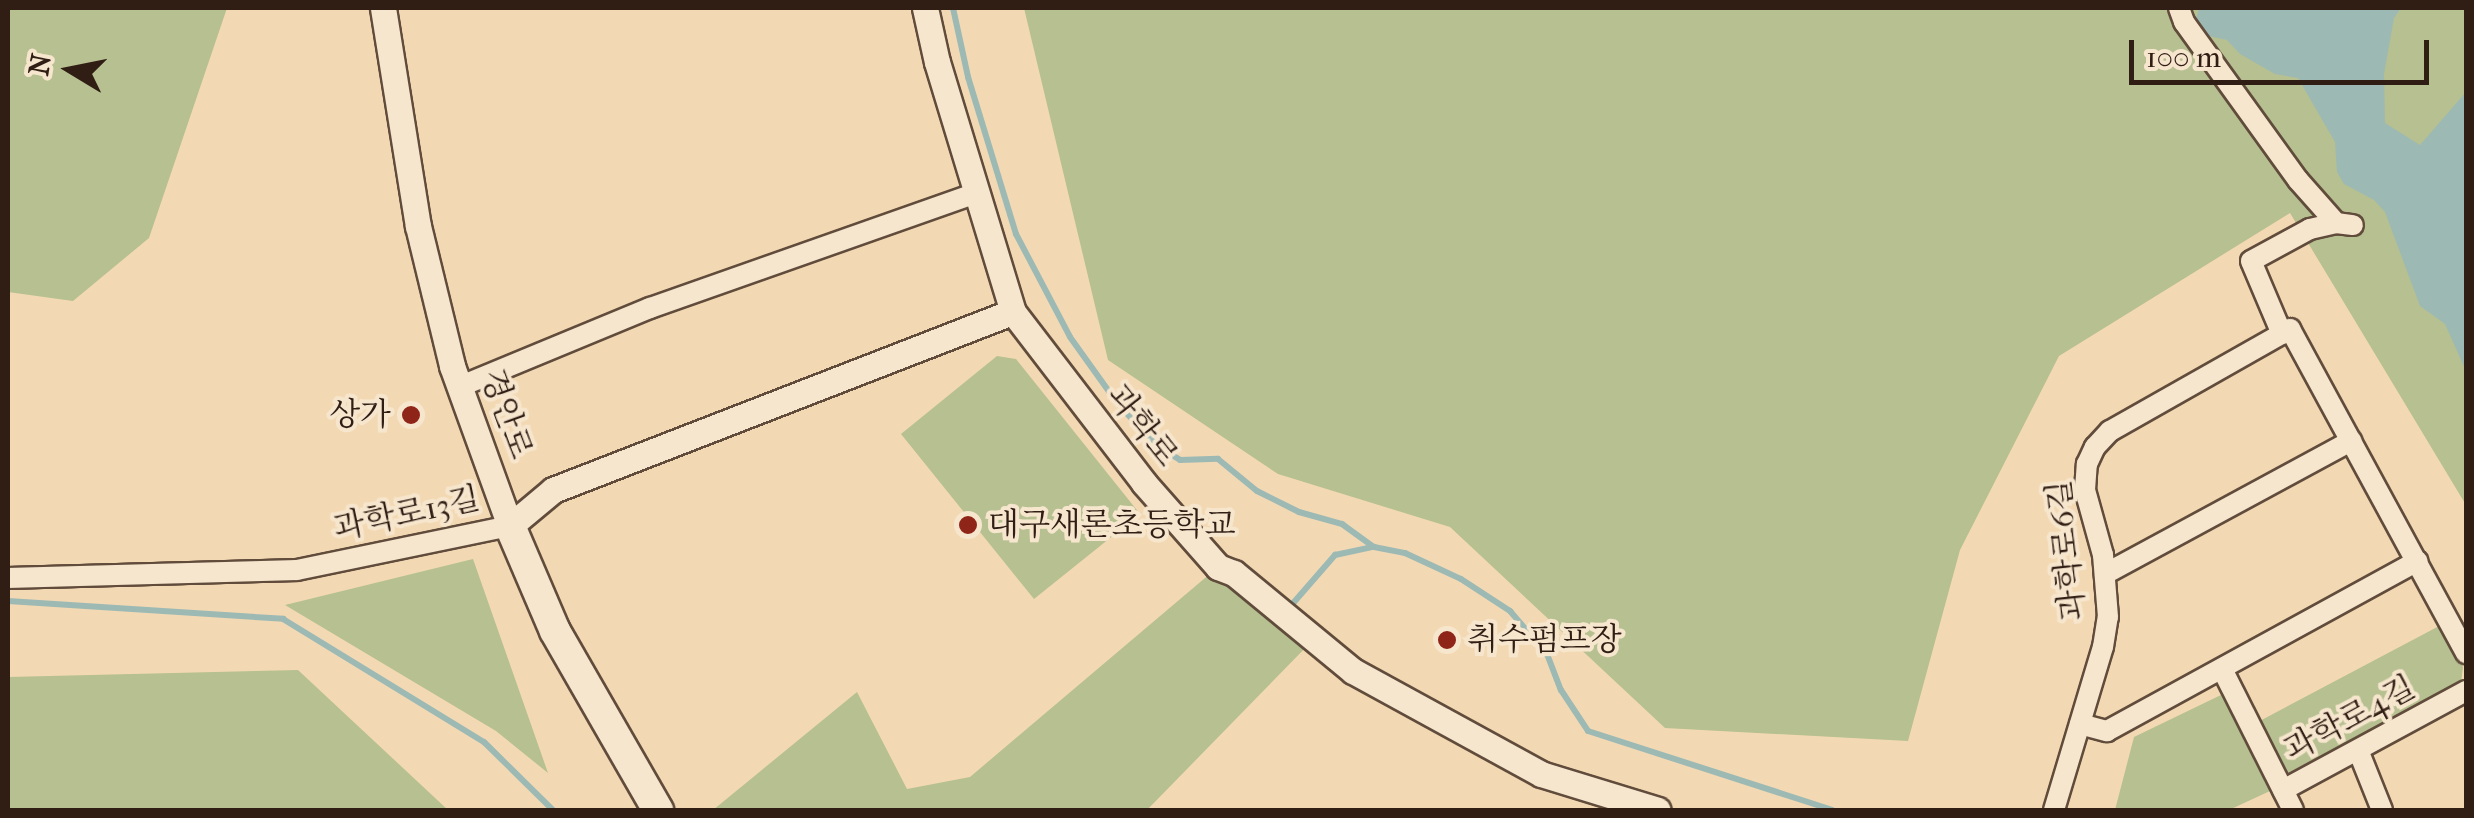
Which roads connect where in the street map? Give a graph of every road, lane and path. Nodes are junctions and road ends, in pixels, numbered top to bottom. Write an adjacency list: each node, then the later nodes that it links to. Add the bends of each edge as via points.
1 (382, 8): 7 (street, 경안로, via 418,226)
2 (925, 8): 4 (street, 과학로)
3 (2179, 8): 6 (street, via 2298,180 2345,224 2310,229 2251,261)
4 (977, 193): 5 (street, 과학로); 7 (street, via 650,308)
5 (1013, 312): 9 (street, 과학로13길, via 553,490); 20 (street, 과학로, via 1144,484 1218,567 1387,690 1541,774)
6 (2286, 332): 8 (street); 11 (street, 과학로6길, via 2110,432 2095,447 2085,490)
7 (460, 386): 9 (street, 경안로)
8 (2351, 442): 10 (street); 11 (street)
9 (510, 526): 12 (street, 과학로13길, via 297,570); 19 (main road, 경안로, via 555,632)
10 (2417, 562): 13 (street); 14 (street)
11 (2105, 574): 16 (street, 과학로6길, via 2103,648)
12 (8, 578)
13 (2466, 653)
14 (2222, 669): 16 (street, via 2107,731); 18 (street)
15 (2466, 691): 17 (street, 과학로4길)
16 (2080, 724): 21 (street, 과학로6길)
17 (2358, 750): 18 (street, 과학로4길); 23 (street)
18 (2283, 790): 22 (street, 과학로4길)
19 (658, 810)
20 (1658, 810)
21 (2054, 810)
22 (2293, 810)
23 (2382, 810)

